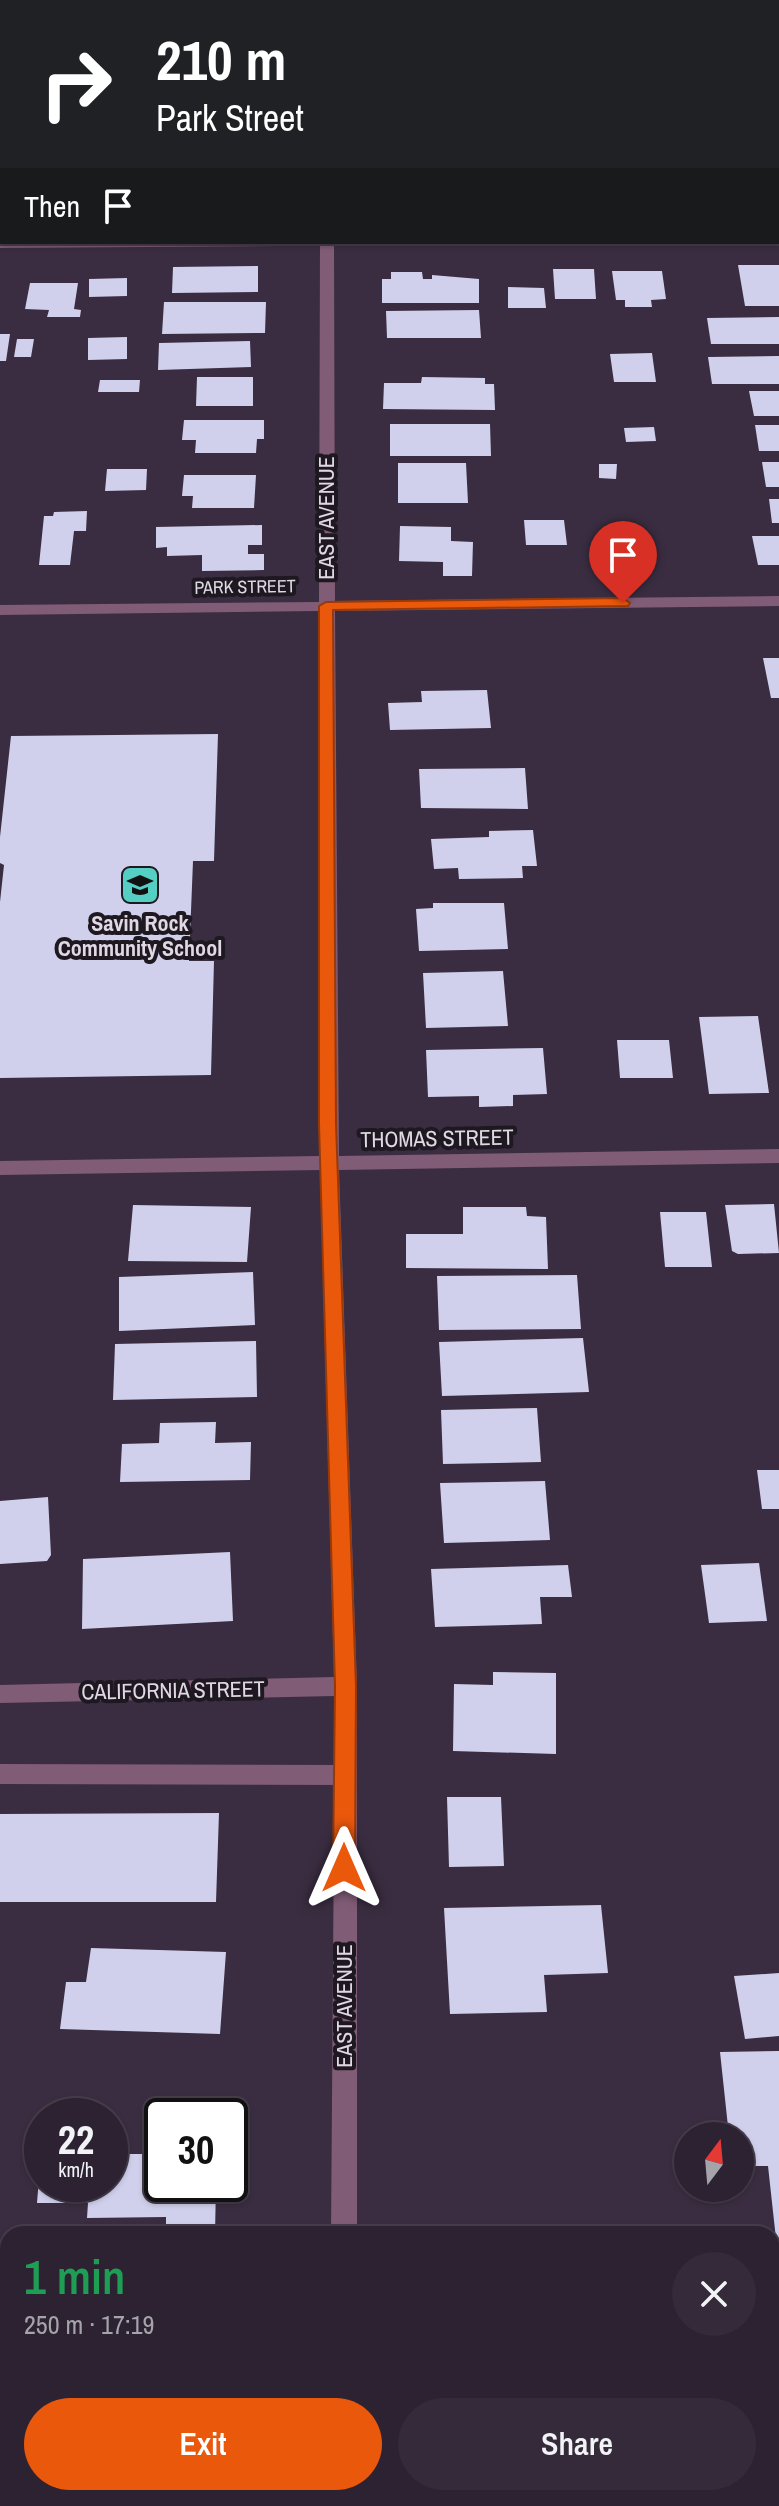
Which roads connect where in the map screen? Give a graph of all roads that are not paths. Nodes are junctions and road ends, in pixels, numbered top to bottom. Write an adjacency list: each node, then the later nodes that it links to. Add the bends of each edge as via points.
1 (327, 244): 3 (street, EAST AVENUE)
2 (779, 601): 3 (street, PARK STREET)
3 (326, 606): 4 (street, PARK STREET); 6 (street, EAST AVENUE)
4 (0, 610)
5 (779, 1156): 6 (street, THOMAS STREET)
6 (329, 1163): 7 (street, THOMAS STREET); 8 (street, EAST AVENUE)
7 (0, 1168)
8 (346, 1686): 9 (street, CALIFORNIA STREET); 11 (street, EAST AVENUE)
9 (0, 1694)
10 (0, 1774): 11 (street)
11 (345, 1775): 12 (street, EAST AVENUE)
12 (344, 2226)

